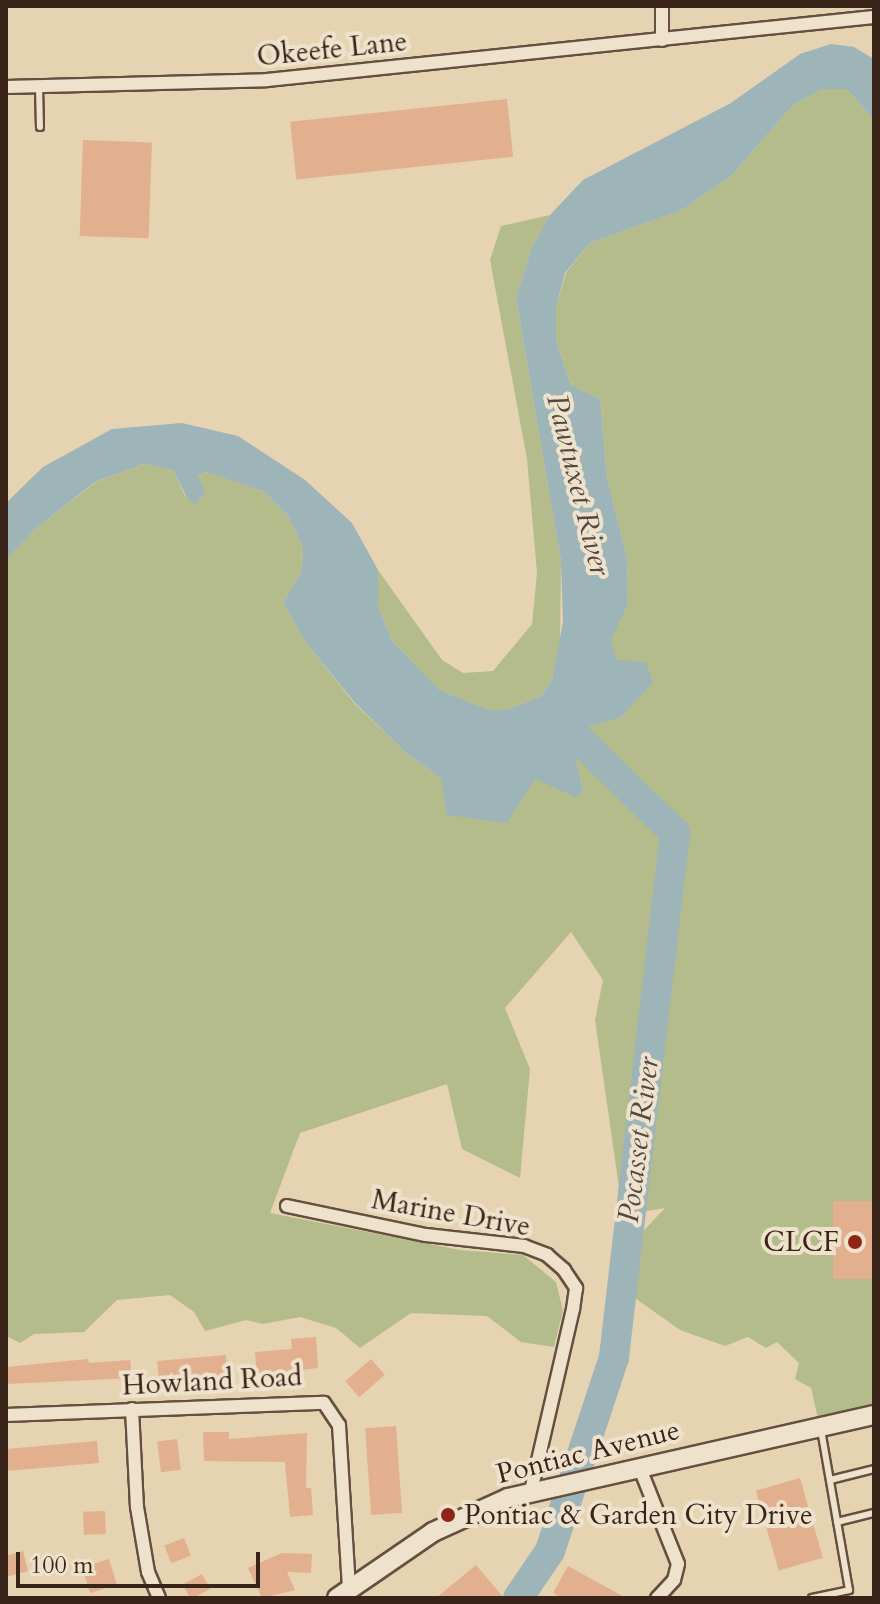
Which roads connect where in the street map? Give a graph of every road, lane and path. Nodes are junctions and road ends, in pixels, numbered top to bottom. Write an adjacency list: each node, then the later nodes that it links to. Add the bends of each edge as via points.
1 (662, 6): 3 (street)
2 (874, 17): 3 (street, Okeefe Lane)
3 (662, 40): 4 (street, Okeefe Lane, via 245,82)
4 (39, 86): 5 (street, Okeefe Lane); 6 (lane)
5 (6, 87)
6 (40, 127)
7 (287, 1206): 15 (street, Marine Drive, via 426,1235 524,1246 547,1255 564,1270 576,1288 573,1309)
8 (132, 1409): 9 (street, Howland Road); 18 (street, Howland Road, via 324,1403 339,1425); 20 (street, via 137,1507 148,1572)
9 (6, 1415)
10 (874, 1415): 11 (main road, Pontiac Avenue)
11 (820, 1427): 12 (main road, Pontiac Avenue); 14 (lane)
12 (639, 1466): 15 (main road, Pontiac Avenue); 21 (street, via 678,1564 674,1580)
13 (874, 1469): 14 (lane)
14 (830, 1480): 17 (lane)
15 (531, 1491): 18 (main road, Pontiac Avenue, via 433,1532)
16 (874, 1513): 17 (lane)
17 (837, 1522): 19 (lane, via 849,1590)
18 (343, 1593)
19 (832, 1596): 22 (lane)
20 (159, 1598)
21 (657, 1598)
22 (812, 1598)

